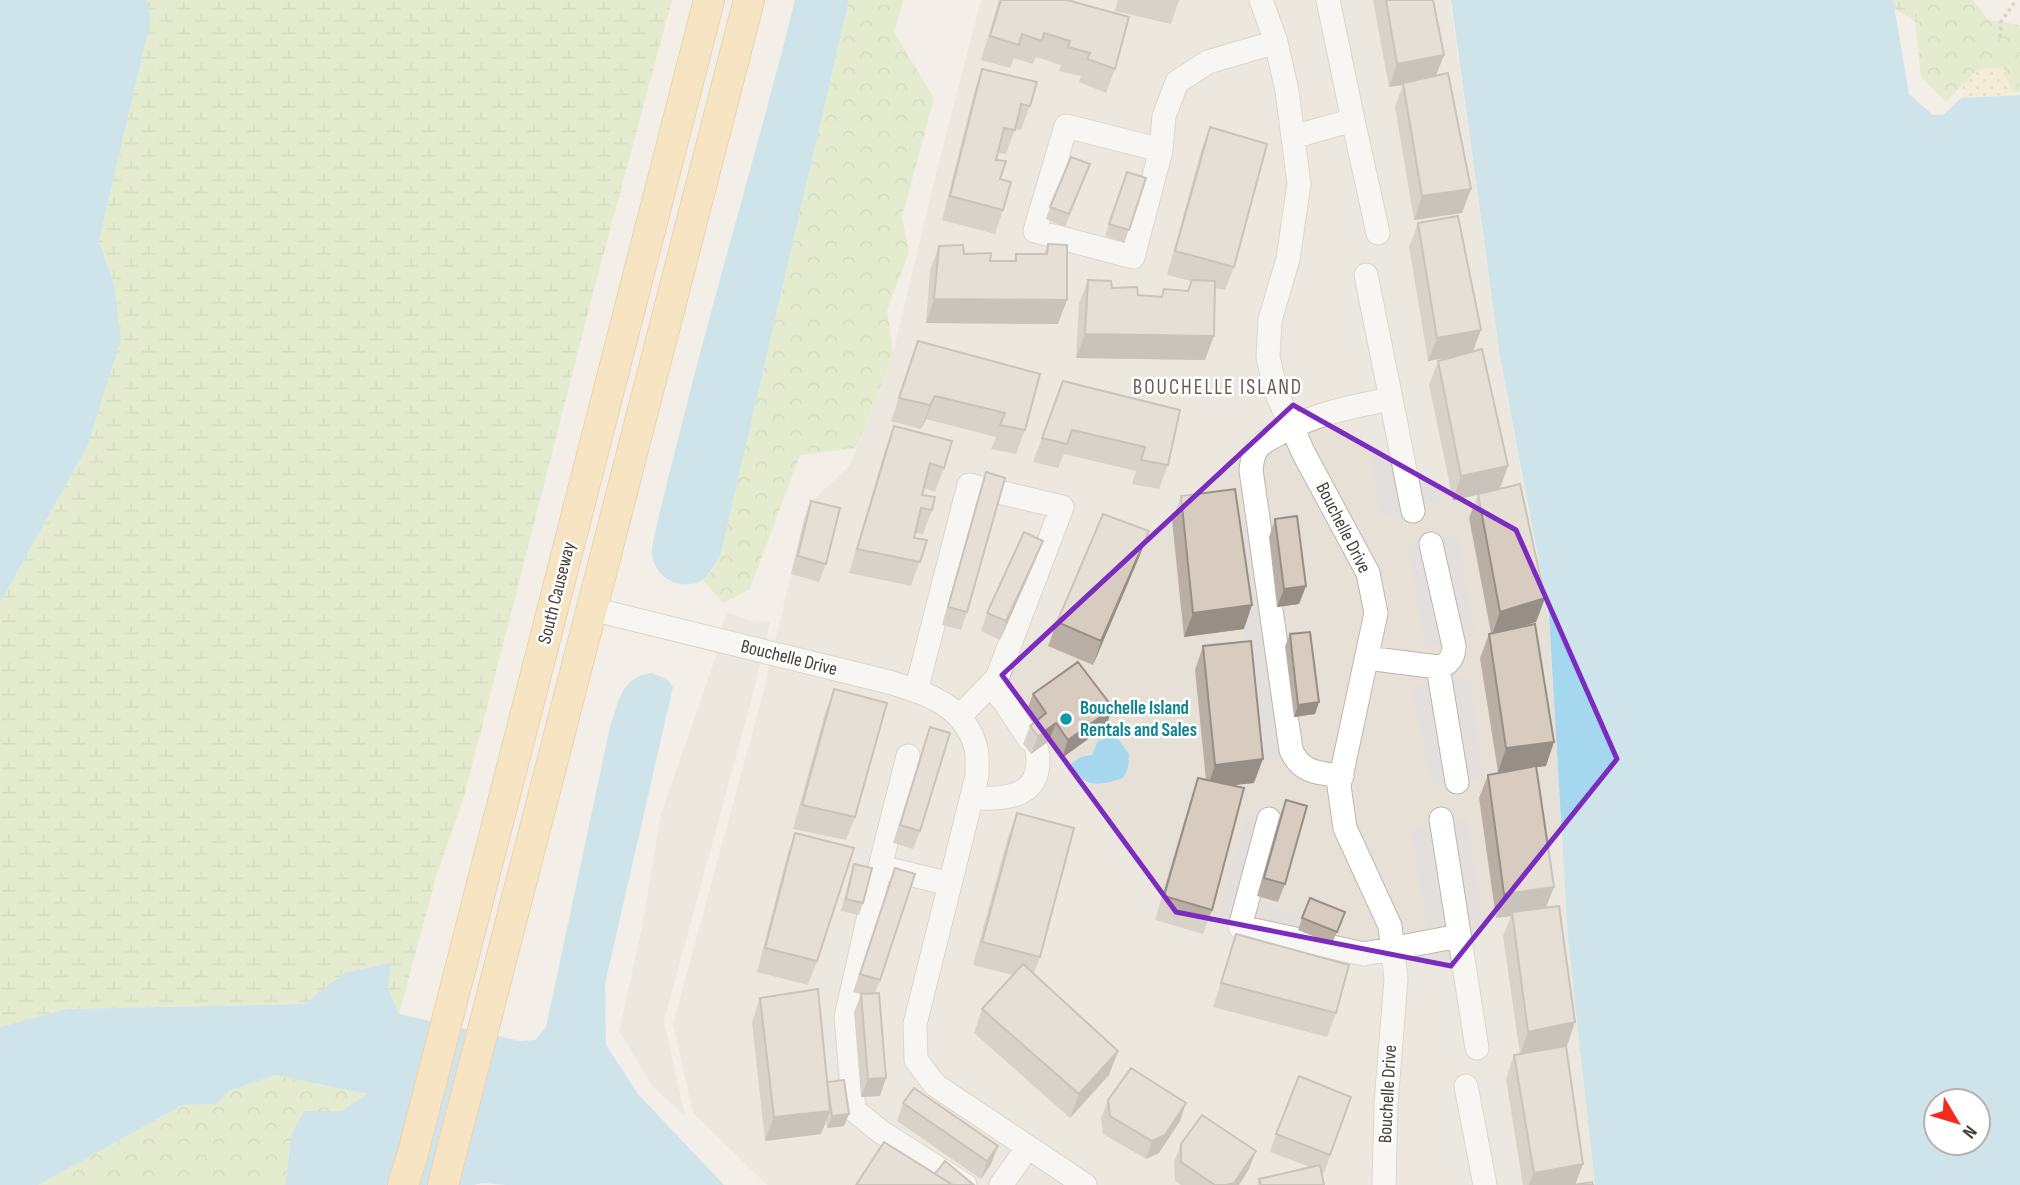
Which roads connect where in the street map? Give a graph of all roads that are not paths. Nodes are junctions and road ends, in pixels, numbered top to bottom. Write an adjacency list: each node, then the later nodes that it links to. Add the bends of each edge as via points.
1 (709, 0): 11 (main road, South Causeway)
2 (749, 0): 16 (main road, South Causeway)
3 (1261, 0): 5 (street, Bouchelle Drive)
4 (1328, 0): 6 (street)
5 (1276, 42): 7 (street, Bouchelle Drive); 8 (street, via 1208,62 1177,82 1164,116)
6 (1353, 120): 7 (street); 9 (street)
7 (1293, 138): 13 (street, Bouchelle Drive, via 1299,184 1288,259 1270,320 1268,357 1276,392)
8 (1161, 150): 8 (street, via 1066,126 1035,231 1133,257)
9 (1378, 233)
10 (1366, 275): 12 (street)
11 (615, 366): 16 (main road, via 615,435 580,568); 22 (main road, South Causeway)
12 (1391, 399): 13 (street, via 1326,412); 14 (street)
13 (1292, 427): 17 (street, Bouchelle Drive, via 1368,573 1376,613); 24 (street, via 1263,442 1251,470 1291,750 1303,768)
14 (1413, 511)
15 (1431, 544): 18 (street, via 1454,650 1448,663)
16 (592, 609): 20 (street, Bouchelle Drive); 22 (main road, via 561,644); 37 (main road, South Causeway)
17 (1367, 658): 18 (street); 24 (street, Bouchelle Drive)
18 (1438, 667): 25 (street)
19 (990, 685): 20 (street, via 997,678 1062,507 969,485); 21 (street); 26 (street, via 1033,745 1039,765 1024,791 1003,800)
20 (916, 691): 21 (street, Bouchelle Drive, via 934,696)
21 (959, 718): 26 (street, Bouchelle Drive, via 976,749 977,776)
22 (519, 740): 36 (main road, South Causeway)
23 (908, 756): 29 (street)
24 (1342, 776): 32 (street, Bouchelle Drive, via 1339,786 1345,828 1390,926)
25 (1457, 782)
26 (971, 798): 30 (street, Bouchelle Drive)
27 (1269, 819): 32 (street, via 1240,927 1364,954)
28 (1441, 819): 31 (street)
29 (880, 867): 30 (street); 38 (street, via 846,1017 854,1110)
30 (950, 884): 35 (street, Bouchelle Drive, via 915,1024 916,1060 935,1085)
31 (1459, 936): 32 (street); 33 (street)
32 (1392, 950): 41 (street, Bouchelle Drive, via 1396,979)
33 (1477, 1048)
34 (1466, 1086): 42 (street)
35 (1028, 1147): 39 (street); 40 (street, Bouchelle Drive)
36 (403, 1185)
37 (443, 1185)
38 (965, 1185)
39 (1001, 1185)
40 (1085, 1185)
41 (1384, 1185)
42 (1485, 1185)

